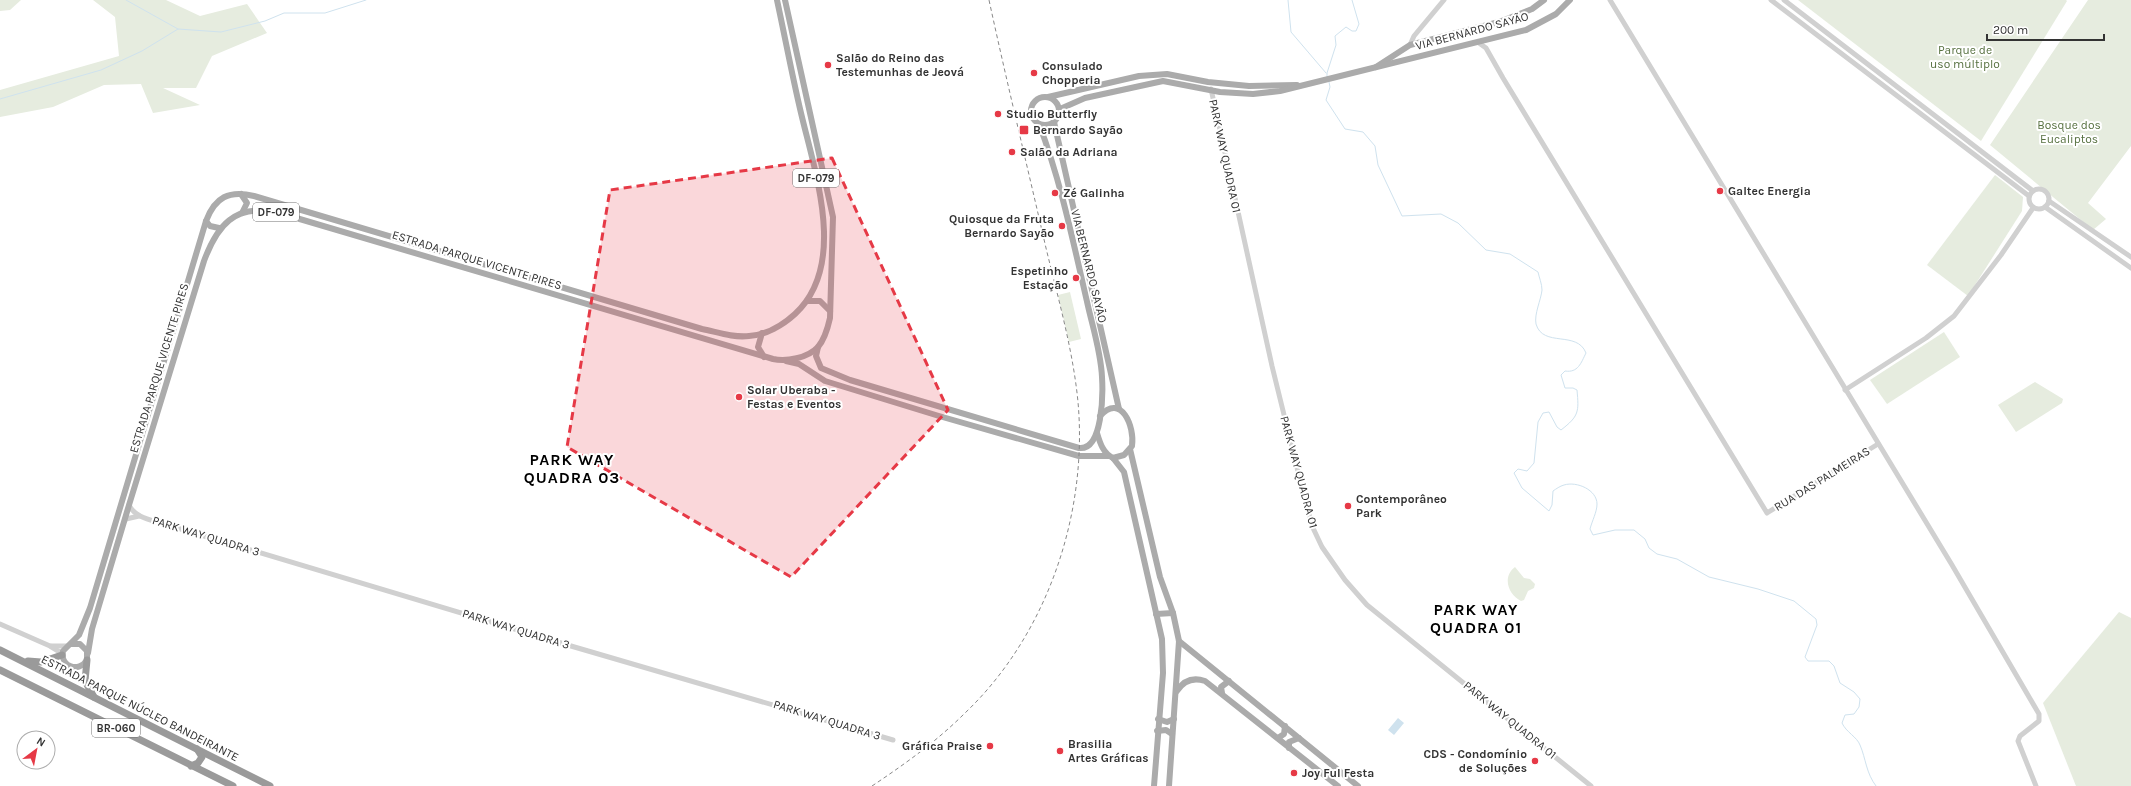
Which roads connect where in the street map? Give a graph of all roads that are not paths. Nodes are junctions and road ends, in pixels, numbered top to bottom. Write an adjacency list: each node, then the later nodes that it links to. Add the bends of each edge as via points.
1 (777, 0): 9 (main road, ESTRADA PARQUE VICENTE PIRES / DF-079)
2 (785, 0): 10 (main road, DF-079)
3 (1444, 0): 12 (street, via 1414,36)
4 (1544, 0): 12 (main road, VIA BERNARDO SAYÃO, via 1532,9 1499,22)
5 (1570, 0): 11 (main road, VIA BERNARDO SAYÃO, via 1542,23)
6 (1610, 0): 42 (street)
7 (1771, 0): 22 (street)
8 (1784, 0): 20 (street)
9 (783, 28): 10 (main road, via 788,37); 13 (main road, ESTRADA PARQUE VICENTE PIRES / DF-079)
10 (794, 37): 15 (main road, DF-079)
11 (1486, 44): 14 (main road, VIA BERNARDO SAYÃO, via 1479,43); 48 (street, RUA DAS PALMEIRAS, via 1503,78 1766,513)
12 (1410, 45): 14 (main road); 16 (main road, VIA BERNARDO SAYÃO)
13 (788, 50): 15 (main road, via 793,50); 36 (main road, ESTRADA PARQUE VICENTE PIRES / DF-079, via 823,218 822,261)
14 (1416, 58): 16 (main road, VIA BERNARDO SAYÃO)
15 (799, 62): 37 (main road, DF-079, via 833,217)
16 (1373, 68): 17 (main road, VIA BERNARDO SAYÃO)
17 (1310, 84): 18 (main road, VIA BERNARDO SAYÃO, via 1267,94); 19 (main road, VIA BERNARDO SAYÃO, via 1249,86 1166,74 1139,76)
18 (1211, 90): 21 (main road, VIA BERNARDO SAYÃO, via 1163,81 1085,98); 86 (street, PARK WAY QUADRA 01, via 1272,366 1305,500 1313,528 1322,547 1345,580 1367,605)
19 (1048, 97): 21 (main road, via 1053,99); 24 (main road, via 1035,100 1032,106 1031,113)
20 (1925, 108): 22 (street); 25 (street)
21 (1060, 109): 23 (main road, via 1059,116)
22 (1921, 114): 27 (street)
23 (1054, 122): 24 (main road, via 1047,125); 45 (main road)
24 (1039, 124): 46 (main road, VIA BERNARDO SAYÃO, via 1049,149 1099,356 1102,378)
25 (2033, 191): 27 (street); 28 (street, via 2044,190)
26 (241, 194): 31 (main road, via 247,203); 32 (main road, ESTRADA PARQUE VICENTE PIRES / DF-079, via 226,196 214,204); 38 (main road, ESTRADA PARQUE VICENTE PIRES / DF-079, via 702,329 736,336)
27 (2029, 196): 30 (street, via 2029,204)
28 (2049, 201): 29 (street); 34 (street)
29 (2045, 207): 30 (street); 35 (street)
30 (2033, 208): 42 (street, via 1954,316 1926,338)
31 (242, 213): 33 (main road, ESTRADA PARQUE VICENTE PIRES / DF-079); 40 (main road, ESTRADA PARQUE VICENTE PIRES / DF-079, via 261,210 282,214)
32 (206, 221): 33 (main road, via 210,226); 43 (main road, ESTRADA PARQUE VICENTE PIRES / DF-079)
33 (219, 228): 44 (main road, ESTRADA PARQUE VICENTE PIRES / DF-079, via 209,246 194,289)
34 (2131, 257)
35 (2131, 268)
36 (807, 301): 37 (main road, via 820,301); 38 (main road, ESTRADA PARQUE VICENTE PIRES / DF-079, via 787,321)
37 (830, 311): 39 (main road, DF-079, via 827,329)
38 (762, 333): 40 (main road, via 758,347)
39 (818, 347): 41 (main road, ESTRADA PARQUE VICENTE PIRES / DF-079, via 804,355); 47 (main road, via 816,356 822,368 850,380 1080,448 1089,446)
40 (764, 357): 41 (main road, ESTRADA PARQUE VICENTE PIRES / DF-079)
41 (783, 361): 50 (main road, via 799,364 826,381 939,416 1079,456)
42 (1845, 390): 48 (street)
43 (150, 404): 44 (main road, via 156,403); 58 (main road, ESTRADA PARQUE VICENTE PIRES / DF-079, via 90,608 79,635)
44 (159, 406): 51 (main road, ESTRADA PARQUE VICENTE PIRES / DF-079)
45 (1119, 409): 46 (main road, via 1110,408); 49 (main road, via 1132,426 1134,438)
46 (1100, 416): 47 (main road)
47 (1097, 433): 50 (main road, via 1100,445)
48 (1878, 444): 87 (street, via 2039,714 2039,721 2020,736 2018,741)
49 (1130, 449): 50 (main road, via 1124,455); 54 (main road, via 1160,577)
50 (1111, 457): 55 (main road, via 1124,472)
51 (129, 505): 52 (street, PARK WAY QUADRA 3); 53 (main road, ESTRADA PARQUE VICENTE PIRES / DF-079)
52 (139, 516): 53 (street, PARK WAY QUADRA 3); 76 (street, PARK WAY QUADRA 3)
53 (126, 519): 62 (main road, ESTRADA PARQUE VICENTE PIRES / DF-079, via 92,629)
54 (1173, 613): 55 (main road); 57 (main road)
55 (1156, 614): 69 (main road, via 1162,639 1163,665)
56 (0, 624): 59 (street)
57 (1179, 641): 65 (main road); 66 (main road)
58 (70, 645): 59 (street); 61 (main road, ESTRADA PARQUE VICENTE PIRES / DF-079); 62 (main road, via 80,644 86,648)
59 (50, 646): 61 (street)
60 (0, 650): 63 (highway, ESTRADA PARQUE NÚCLEO BANDEIRANTE / BR-060)
61 (62, 654): 62 (main road, via 66,664 74,668 80,667); 63 (highway, via 41,662)
62 (87, 657): 68 (highway, via 85,681)
63 (20, 659): 68 (highway, ESTRADA PARQUE NÚCLEO BANDEIRANTE / BR-060)
64 (0, 670): 79 (highway, BR-060)
65 (1230, 681): 67 (main road, via 1221,687); 71 (main road)
66 (1177, 692): 67 (main road, via 1184,682 1198,679); 70 (main road)
67 (1222, 693): 74 (main road)
68 (95, 698): 78 (highway, ESTRADA PARQUE NÚCLEO BANDEIRANTE / BR-060)
69 (1158, 719): 70 (main road, via 1167,722); 72 (main road)
70 (1174, 719): 73 (main road)
71 (1285, 726): 74 (main road, via 1284,734); 75 (main road)
72 (1157, 731): 73 (main road, via 1166,730); 82 (main road)
73 (1172, 734): 83 (main road)
74 (1278, 738): 77 (main road)
75 (1299, 738): 77 (main road, via 1289,742); 85 (main road)
76 (894, 740)
77 (1289, 748): 84 (main road)
78 (197, 749): 79 (highway, via 202,757 198,764); 81 (highway, ESTRADA PARQUE NÚCLEO BANDEIRANTE / BR-060)
79 (191, 766): 80 (highway, BR-060)
80 (233, 786)
81 (270, 786)
82 (1154, 786)
83 (1169, 786)
84 (1338, 786)
85 (1358, 786)
86 (1591, 786)
87 (2036, 786)

